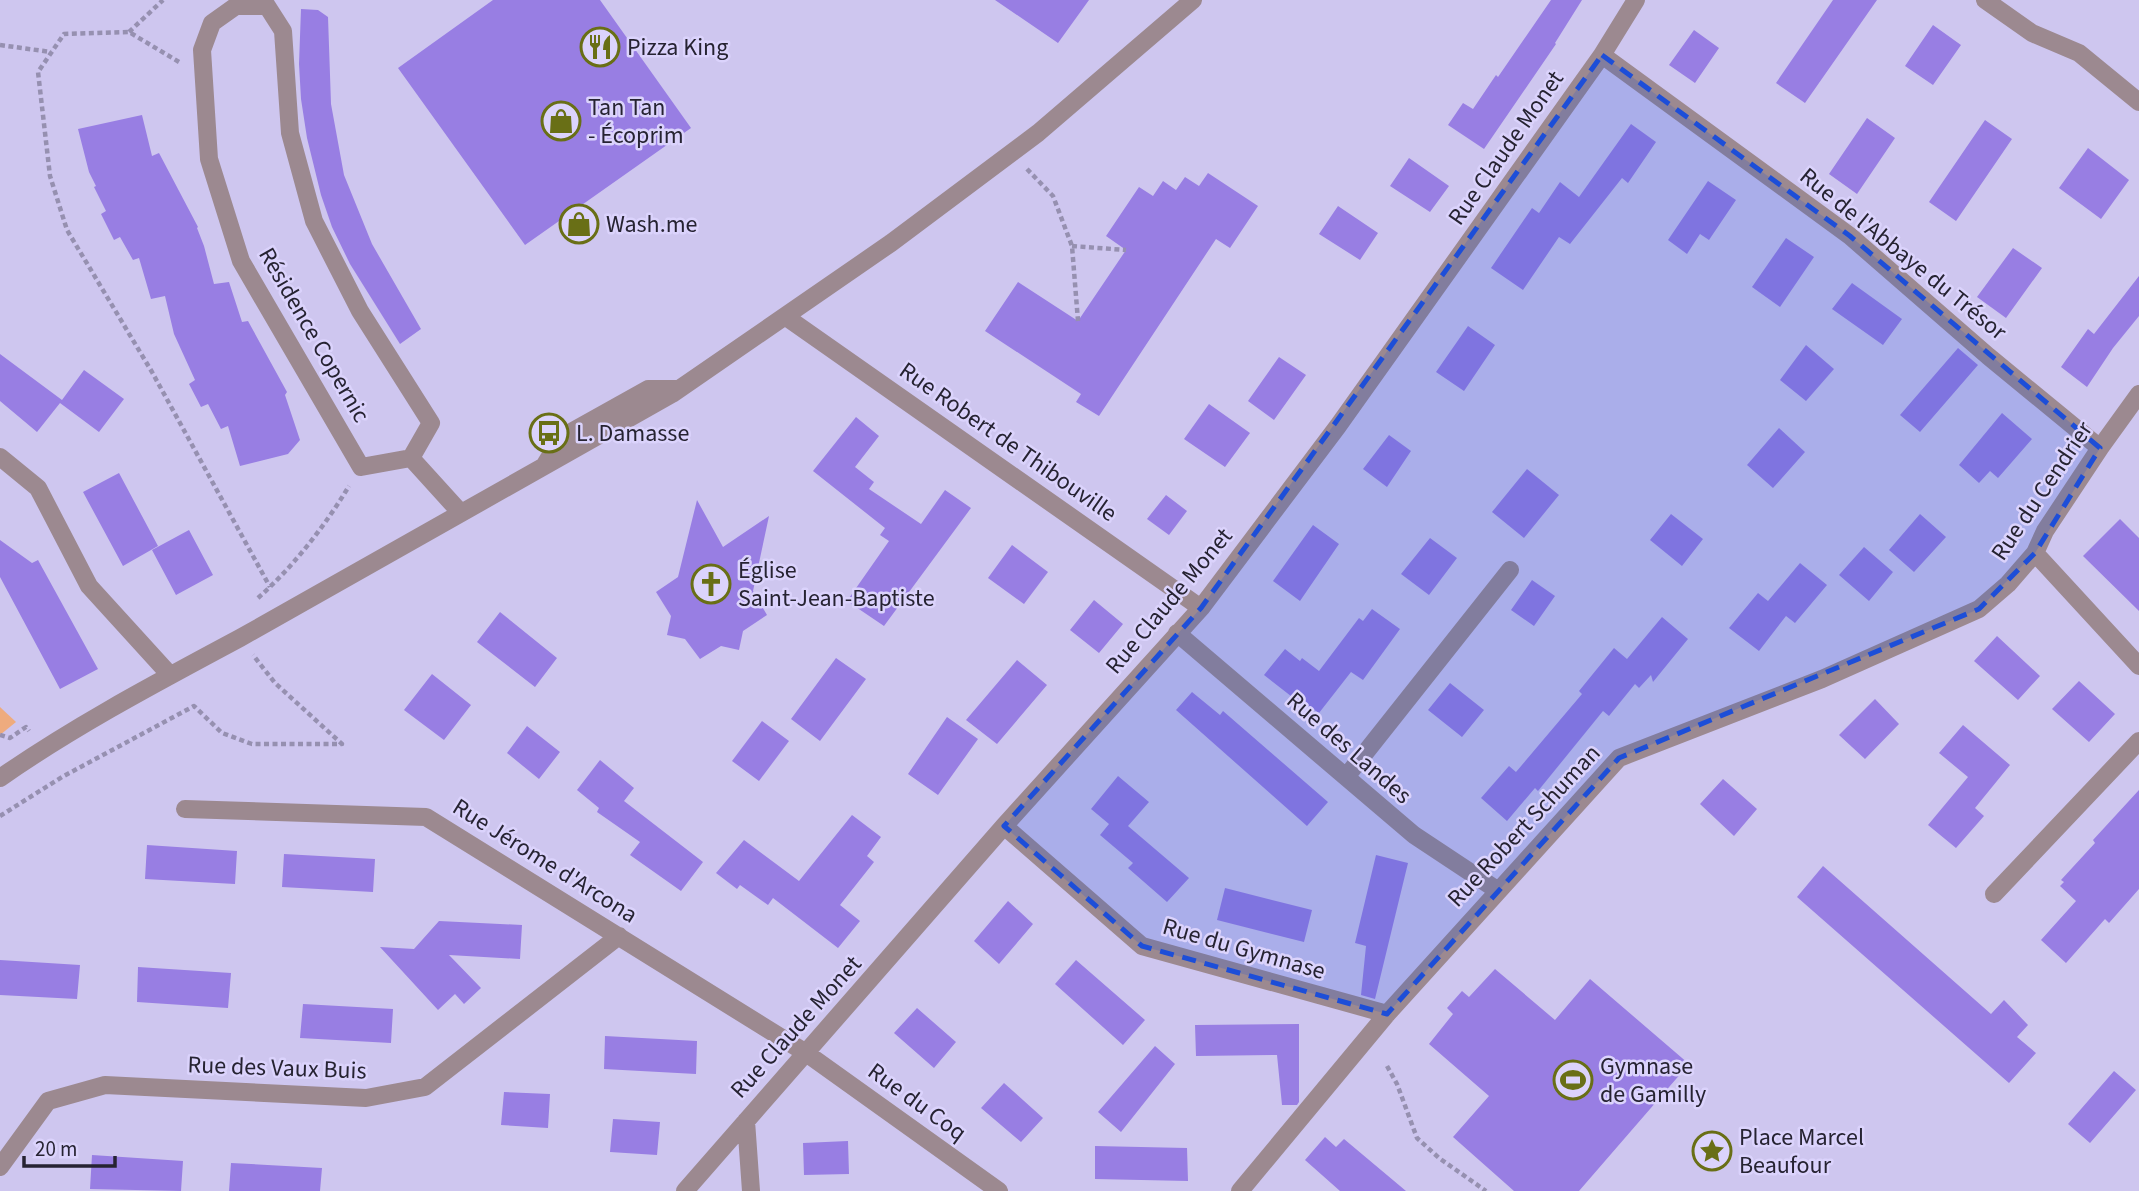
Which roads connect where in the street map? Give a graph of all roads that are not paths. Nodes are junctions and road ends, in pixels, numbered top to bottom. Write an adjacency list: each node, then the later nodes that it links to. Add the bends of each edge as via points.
1 (1193, 0): 6 (street, via 1038,133)
2 (1636, 0): 4 (street, Rue Claude Monet)
3 (1985, 0): 5 (street, via 2032,33 2079,53)
4 (1602, 55): 8 (street, Rue de l'Abbaye du Trésor, via 1850,236); 14 (street, Rue Claude Monet, via 1338,426)
5 (2139, 102)
6 (786, 317): 11 (street, via 679,390); 14 (street, Rue Robert de Thibouville)
7 (2139, 394): 8 (street, Rue du Cendrier)
8 (2100, 448): 12 (street, Rue du Cendrier)
9 (0, 457): 18 (street, via 38,488 89,586)
10 (411, 458): 10 (street, Résidence Copernic, via 431,423 360,311 314,221 290,133 283,31 267,6 236,6 212,23 202,50 209,159 241,261 361,467); 11 (street)
11 (460, 512): 18 (street)
12 (2035, 553): 15 (street, Rue du Cendrier); 17 (street)
13 (1510, 570): 20 (street)
14 (1202, 608): 16 (street, Rue Claude Monet)
15 (1979, 609): 24 (street, Rue Robert Schuman, via 1822,679 1619,758)
16 (1177, 633): 20 (street, Rue des Landes); 23 (street, Rue Claude Monet)
17 (2139, 666)
18 (170, 675): 21 (street)
19 (2139, 741): 25 (street)
20 (1346, 777): 24 (street, Rue des Landes, via 1414,835)
21 (0, 778)
22 (185, 809): 26 (street, Rue Jérome d'Arcona, via 426,817)
23 (1004, 826): 27 (street, Rue du Gymnase, via 1142,946); 28 (street, Rue Claude Monet)
24 (1497, 890): 27 (street, Rue Robert Schuman)
25 (1994, 894)
26 (619, 936): 28 (street, Rue Jérome d'Arcona); 30 (street, Rue des Vaux Buis, via 425,1087 366,1098 105,1085 48,1101)
27 (1387, 1014): 34 (street, Rue Robert Schuman)
28 (806, 1053): 29 (street, Rue Claude Monet); 33 (street, Rue du Coq)
29 (746, 1121): 31 (street, Rue Claude Monet); 32 (street)
30 (0, 1167)
31 (685, 1191)
32 (751, 1191)
33 (999, 1191)
34 (1240, 1191)

